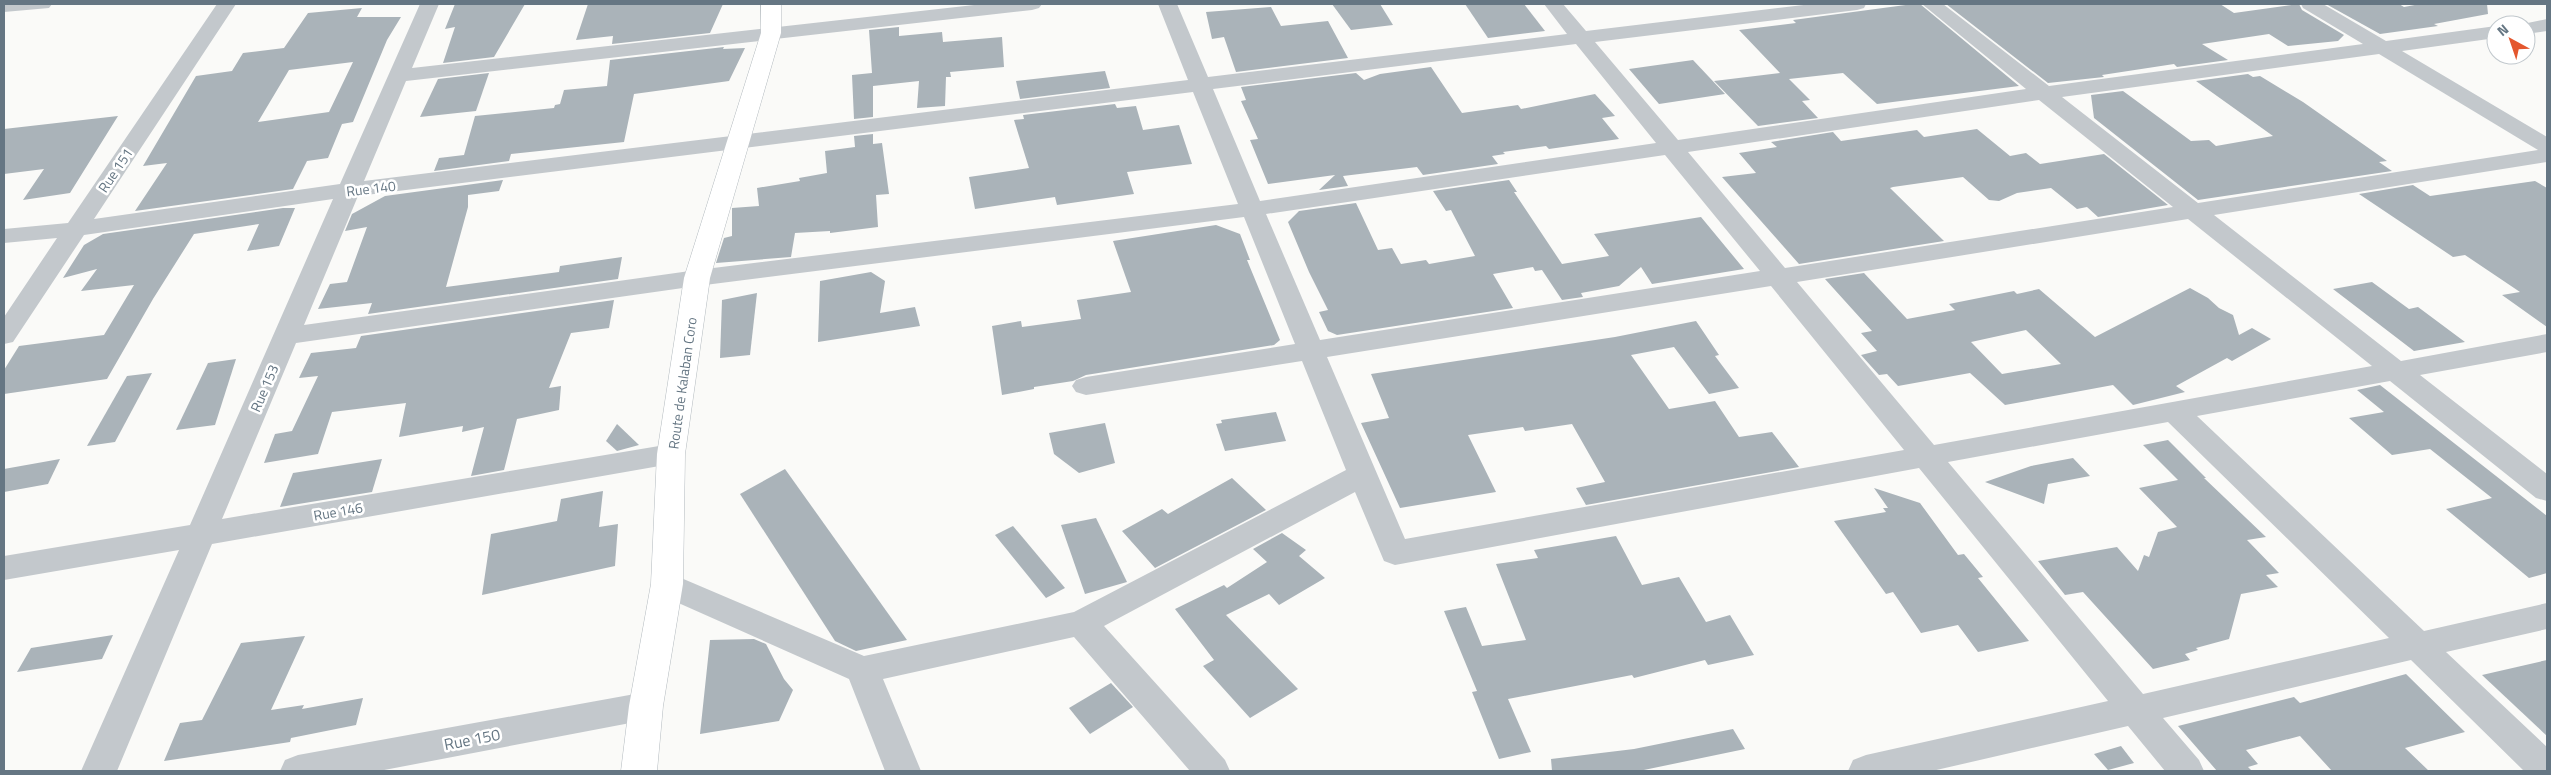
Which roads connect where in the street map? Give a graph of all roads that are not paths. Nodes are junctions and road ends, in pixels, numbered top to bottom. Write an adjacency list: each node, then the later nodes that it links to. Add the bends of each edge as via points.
1 (42, 4): 11 (street)
2 (226, 4): 27 (street, Rue 151)
3 (429, 4): 17 (street, Rue 153)
4 (772, 4): 13 (main road, Route de Kalaban Coro)
5 (1032, 4): 13 (street)
6 (1167, 4): 18 (street)
7 (1553, 4): 15 (street)
8 (1857, 4): 15 (street, Rue 140)
9 (1931, 4): 19 (street)
10 (2310, 4): 16 (street)
11 (13, 5): 12 (street)
12 (4, 21)
13 (771, 33): 17 (street); 20 (main road, Route de Kalaban Coro)
14 (2486, 33): 16 (street)
15 (1581, 38): 18 (street, Rue 140); 22 (street)
16 (2383, 47): 19 (street); 21 (street)
17 (398, 76): 24 (street, Rue 153)
18 (1200, 84): 20 (street, Rue 140); 25 (street)
19 (2045, 93): 22 (street); 26 (street)
20 (738, 141): 24 (street, Rue 140); 30 (main road, Route de Kalaban Coro)
21 (2547, 146)
22 (1672, 147): 25 (street); 29 (street)
23 (2547, 155): 26 (street)
24 (348, 190): 27 (street, Rue 140); 32 (street, Rue 153)
25 (1252, 209): 30 (street); 34 (street)
26 (2194, 211): 29 (street); 35 (street)
27 (76, 229): 28 (street, Rue 140); 31 (street, Rue 151)
28 (4, 236)
29 (1778, 277): 34 (street); 39 (street)
30 (697, 278): 32 (street); 38 (main road, Route de Kalaban Coro)
31 (4, 336)
32 (286, 336): 42 (street, Rue 153)
33 (2547, 343): 35 (street)
34 (1311, 350): 36 (street); 40 (street)
35 (2396, 370): 37 (street); 41 (street)
36 (1086, 386)
37 (2174, 411): 39 (street); 47 (street)
38 (672, 454): 42 (street, Rue 146); 44 (main road, Route de Kalaban Coro)
39 (1926, 456): 40 (street, via 1395,553); 50 (street)
40 (1362, 475): 46 (street)
41 (2547, 490)
42 (201, 535): 43 (street, Rue 146); 52 (street, Rue 153)
43 (4, 568)
44 (667, 584): 48 (street); 49 (main road, Route de Kalaban Coro)
45 (2547, 616): 47 (street)
46 (1081, 623): 48 (street); 56 (street)
47 (2417, 645): 50 (street); 51 (street)
48 (862, 670): 55 (street)
49 (646, 706): 53 (street, Rue 150); 54 (main road, Route de Kalaban Coro)
50 (2135, 710): 57 (street); 58 (street)
51 (2547, 770)
52 (99, 771)
53 (298, 771)
54 (640, 771)
55 (903, 771)
56 (1212, 771)
57 (1866, 771)
58 (2186, 771)

